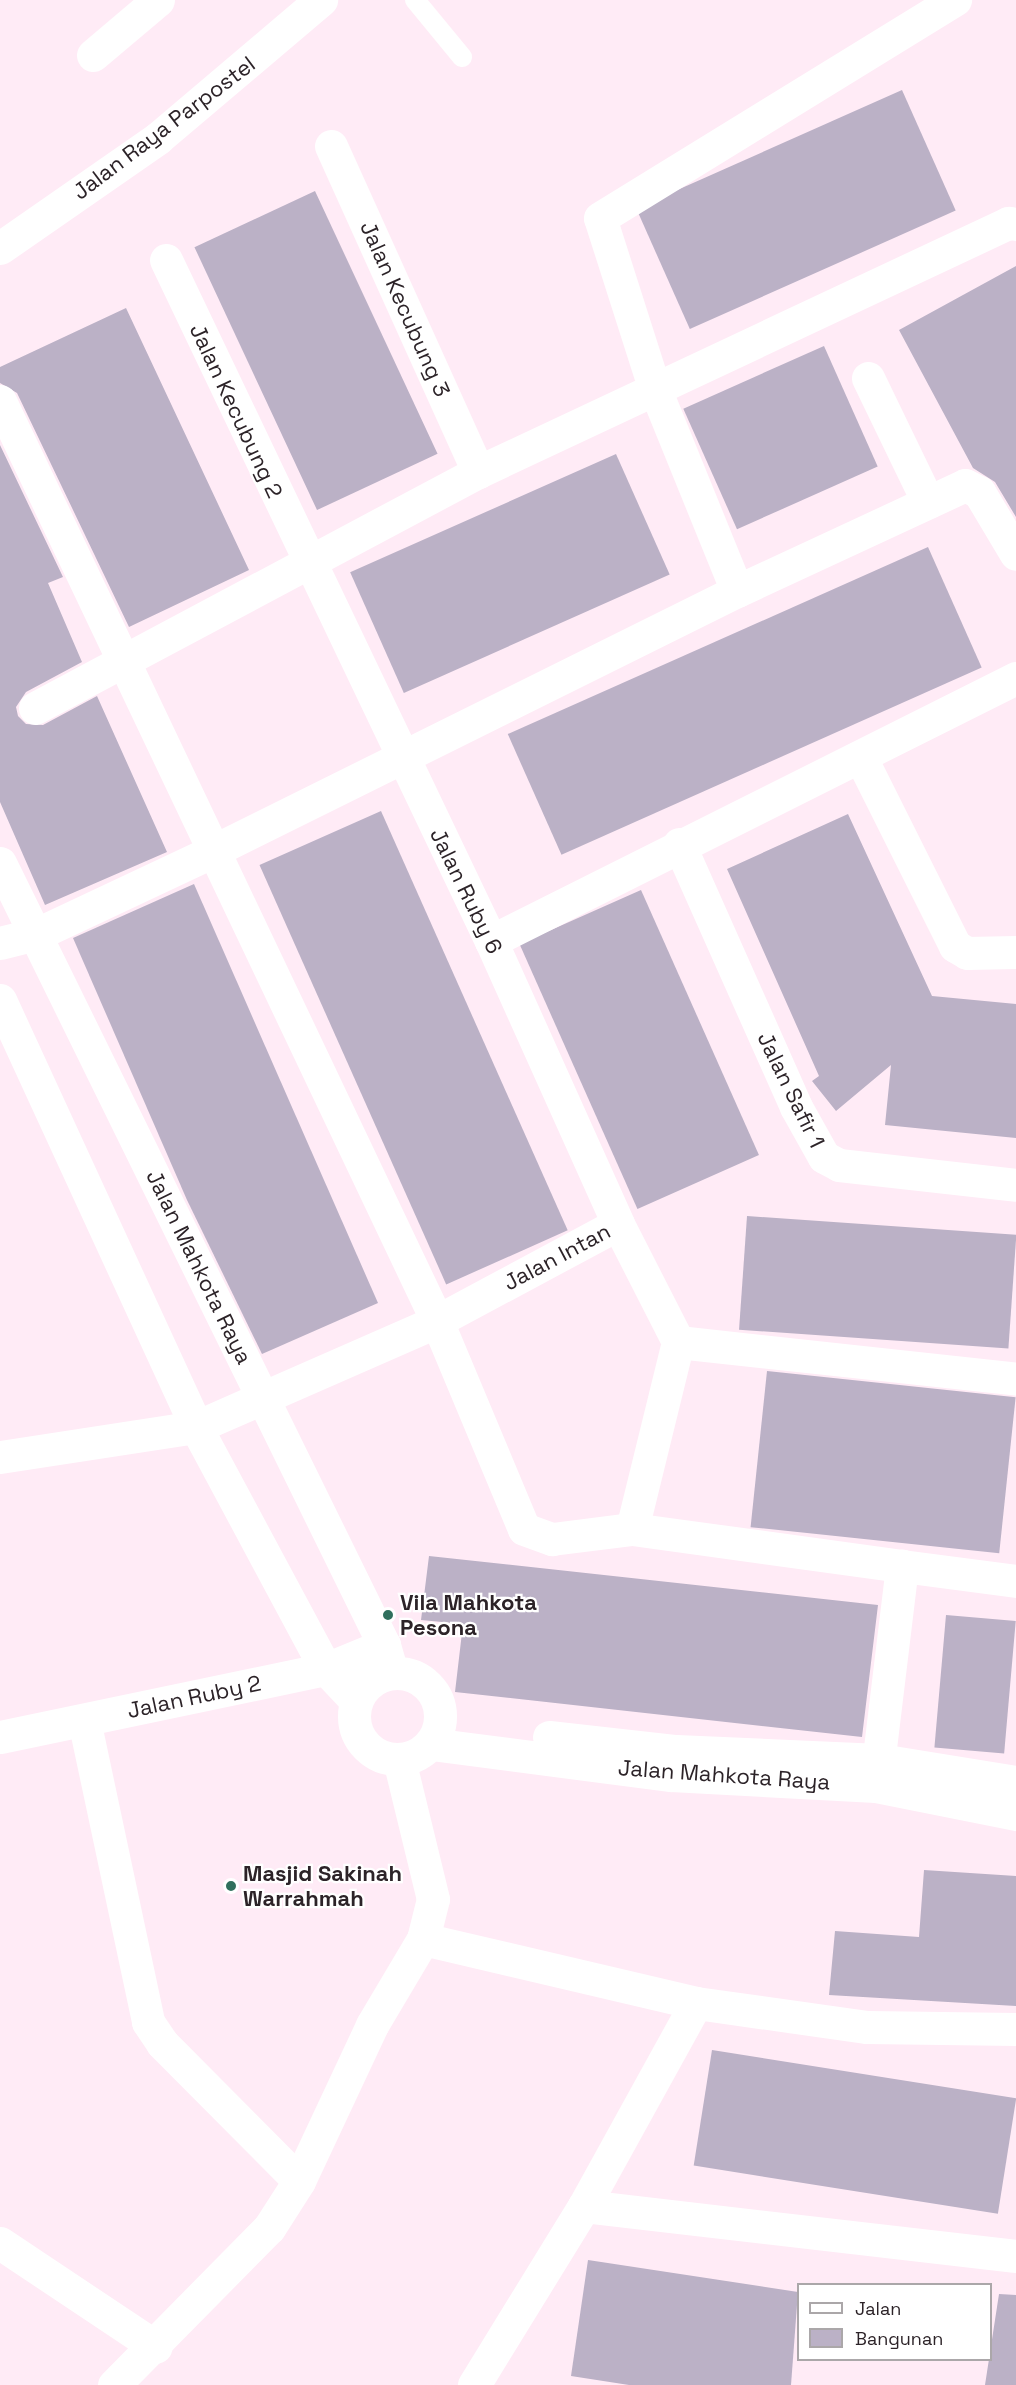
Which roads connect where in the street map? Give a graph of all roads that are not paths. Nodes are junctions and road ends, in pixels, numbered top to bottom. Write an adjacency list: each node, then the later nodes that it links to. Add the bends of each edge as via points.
1 (158, 0): 5 (street)
2 (321, 0): 9 (street, Jalan Raya Parpostel, via 158,138)
3 (415, 0): 6 (lane)
4 (955, 0): 12 (street, via 869,57 605,210 600,227)
5 (93, 55)
6 (462, 57)
7 (331, 146): 14 (street, Jalan Kecubung 3)
8 (1016, 224): 12 (street, via 1008,223)
9 (0, 248)
10 (166, 260): 17 (street, Jalan Kecubung 2)
11 (868, 378): 15 (street)
12 (654, 387): 14 (street); 18 (street)
13 (0, 401): 19 (street)
14 (478, 472): 17 (street)
15 (928, 502): 16 (street, via 971,486); 18 (street)
16 (1016, 554)
17 (307, 561): 19 (street); 23 (street, Jalan Ruby 6)
18 (737, 591): 23 (street)
19 (120, 661): 21 (street); 25 (street)
20 (1016, 678): 22 (street)
21 (35, 708)
22 (861, 758): 24 (street); 30 (street, via 955,946 968,953)
23 (402, 760): 25 (street); 28 (street, Jalan Ruby 6)
24 (679, 844): 28 (street); 32 (street, Jalan Safir 1, via 796,1107 824,1157 839,1165)
25 (211, 852): 27 (street); 34 (street)
26 (0, 862): 27 (street, Jalan Mahkota Raya)
27 (37, 934): 29 (street); 37 (street, Jalan Mahkota Raya)
28 (490, 941): 33 (street, Jalan Ruby 6)
29 (0, 943)
30 (1016, 952)
31 (0, 1000): 38 (street)
32 (1016, 1185)
33 (618, 1224): 34 (street, Jalan Intan); 35 (street, Jalan Intan)
34 (436, 1321): 37 (street, Jalan Intan); 40 (street, via 524,1529 552,1539)
35 (678, 1342): 36 (street); 40 (street)
36 (1016, 1378)
37 (263, 1397): 38 (street, Jalan Intan); 43 (street, Jalan Mahkota Raya)
38 (196, 1427): 39 (street, Jalan Intan); 44 (street)
39 (1, 1455)
40 (632, 1529): 41 (street)
41 (902, 1566): 42 (street); 50 (street)
42 (1016, 1581)
43 (388, 1659): 44 (street, Jalan Ruby 2); 45 (street); 47 (street, via 421,1680 433,1693)
44 (326, 1669): 45 (street); 46 (street, Jalan Ruby 2)
45 (356, 1701): 49 (street, via 353,1718 368,1749)
46 (84, 1720): 48 (street, Jalan Ruby 2); 56 (street, via 148,2022 162,2043)
47 (435, 1734): 49 (street); 50 (street, Jalan Mahkota Raya, via 671,1775)
48 (0, 1737)
49 (399, 1760): 53 (street, via 433,1899)
50 (878, 1773): 51 (street, Jalan Mahkota Raya); 52 (street, Jalan Mahkota Raya)
51 (1016, 1782)
52 (1016, 1814)
53 (423, 1940): 54 (street); 56 (street, via 372,2025)
54 (696, 2003): 55 (street, via 867,2027); 57 (street)
55 (1016, 2029)
56 (299, 2181): 60 (street, via 269,2228)
57 (584, 2206): 59 (street); 62 (street)
58 (0, 2243): 60 (street)
59 (1016, 2256)
60 (156, 2347): 61 (street)
61 (114, 2385)
62 (474, 2385)

